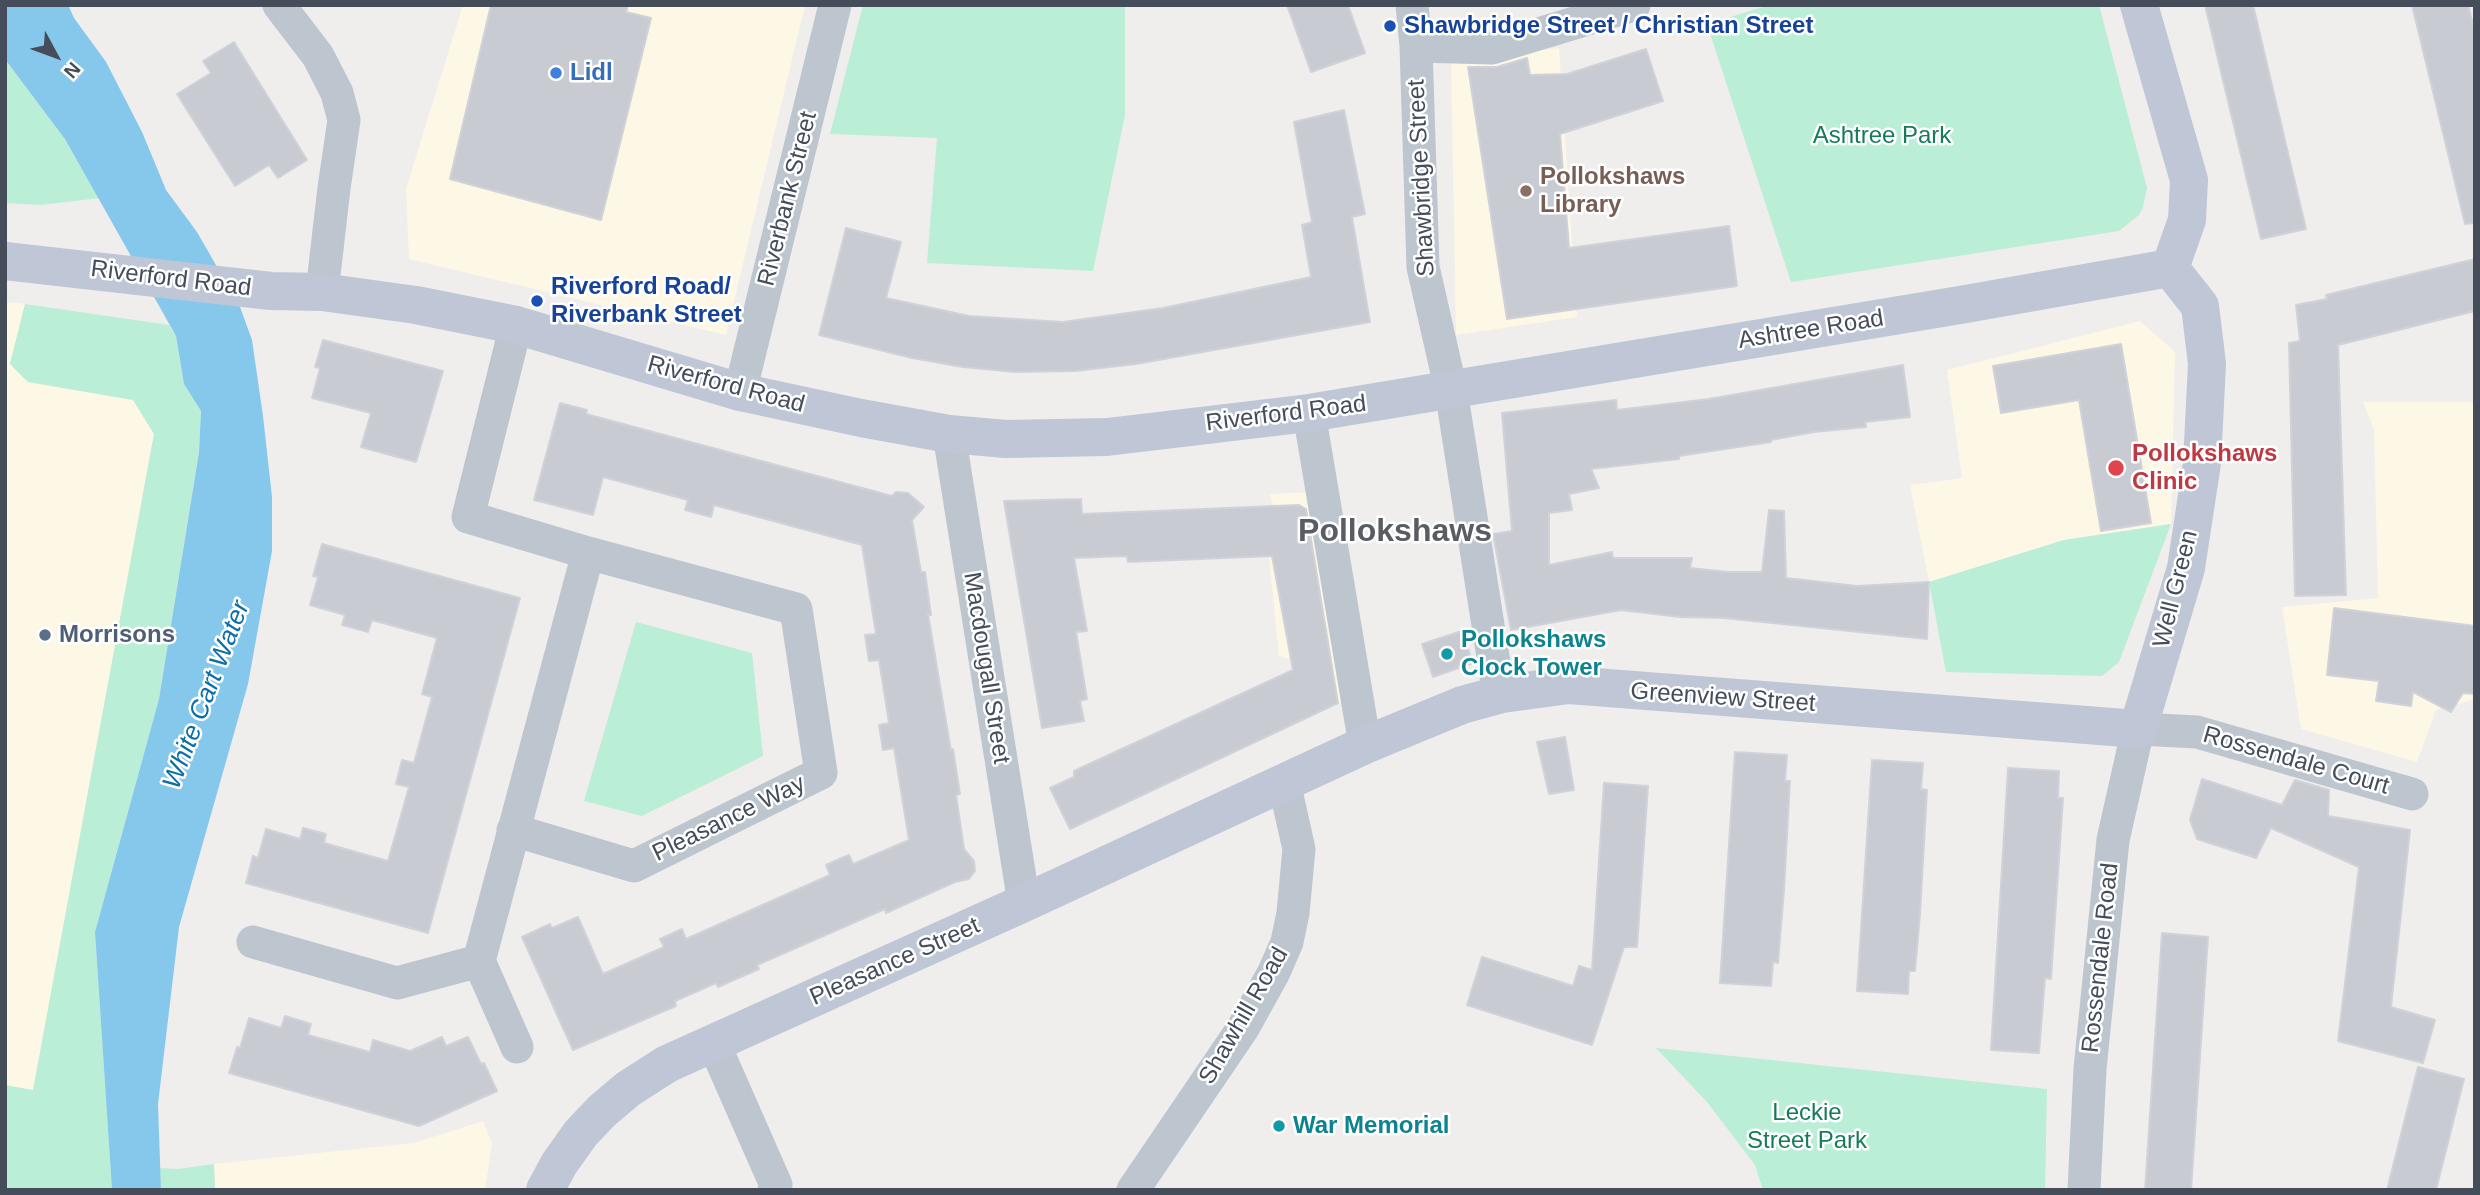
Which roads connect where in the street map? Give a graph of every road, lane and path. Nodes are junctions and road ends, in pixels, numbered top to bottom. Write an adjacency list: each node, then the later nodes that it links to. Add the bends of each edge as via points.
1 (279, 5): 9 (street, via 318,56 337,93 344,120)
2 (835, 5): 12 (street, Riverbank Street)
3 (1412, 5): 6 (street, Shawbridge Street)
4 (1634, 5): 6 (street, via 1492,48)
5 (2138, 5): 8 (street, via 2189,180 2187,220)
6 (1416, 46): 11 (street, Shawbridge Street, via 1423,267)
7 (16, 262): 9 (street, Riverford Road, via 271,291)
8 (2170, 268): 11 (street, Ashtree Road); 17 (street, Well Green, via 2200,306 2207,365 2202,463 2186,568)
9 (322, 292): 10 (street, Riverford Road)
10 (516, 325): 12 (street, Riverford Road); 15 (street, Pleasance Way, via 468,517)
11 (1451, 390): 13 (street, Riverford Road); 16 (street, Shawbridge Street)
12 (740, 392): 14 (street, Riverford Road)
13 (1309, 413): 14 (street, Riverford Road, via 1107,437 1006,439); 18 (street)
14 (949, 434): 22 (street, Macdougall Street)
15 (588, 553): 21 (street); 21 (street, Pleasance Way, via 796,609 821,773 634,866)
16 (1499, 695): 17 (street, Greenview Street, via 1569,685); 18 (street, Greenview Street, via 1462,705)
17 (2138, 729): 20 (street, Rossendale Court, via 2197,732); 30 (street, Rossendale Road, via 2113,840 2090,1069)
18 (1365, 745): 19 (street, Greenview Street)
19 (1284, 782): 22 (street, Pleasance Street); 29 (street, Shawhill Road, via 1299,849 1287,942 1242,1028)
20 (2412, 794)
21 (513, 830): 24 (street)
22 (1024, 903): 25 (street, Pleasance Street)
23 (253, 942): 24 (street, via 397,983)
24 (479, 961): 26 (street)
25 (714, 1044): 27 (street, Pleasance Street, via 667,1064 602,1111 581,1133); 28 (street, via 776,1185)
26 (517, 1047)
27 (545, 1190)
28 (774, 1190)
29 (1133, 1190)
30 (2084, 1190)

